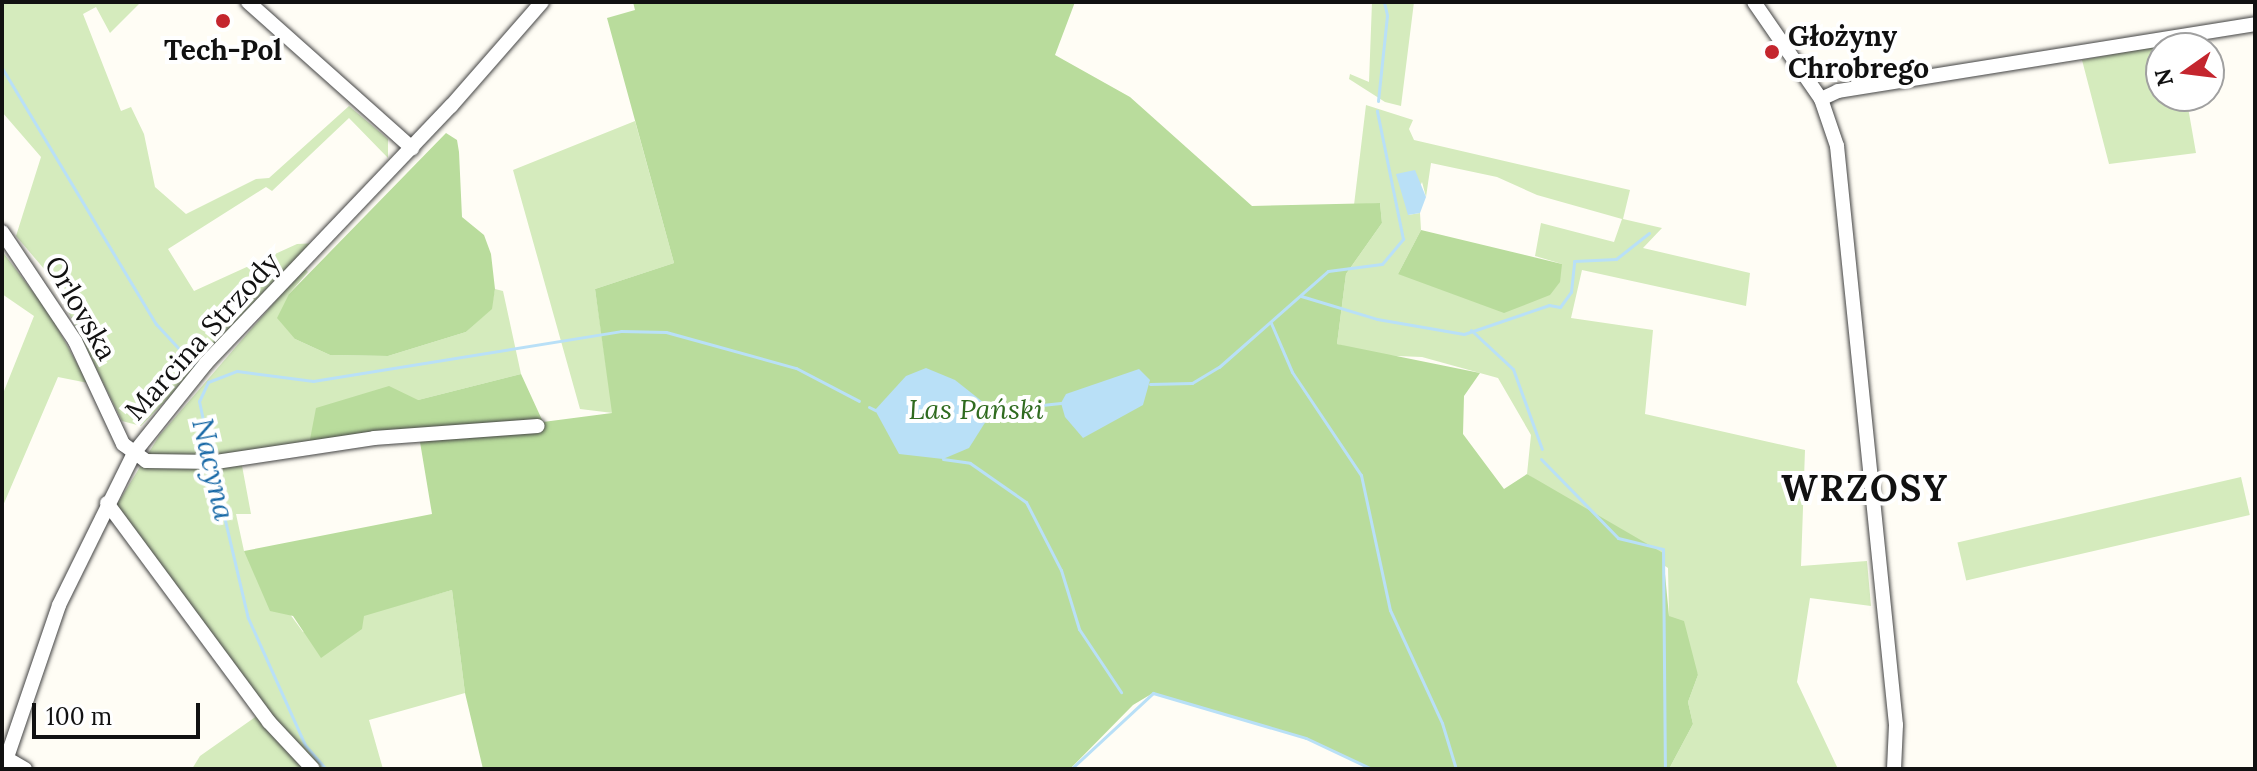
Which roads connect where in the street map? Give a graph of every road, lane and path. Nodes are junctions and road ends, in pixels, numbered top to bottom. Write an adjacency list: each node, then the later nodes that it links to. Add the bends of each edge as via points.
1 (248, 2): 6 (street)
2 (542, 2): 6 (street, Marcina Strzody)
3 (1754, 2): 5 (street)
4 (2255, 24): 5 (street, via 1838,91)
5 (1821, 99): 14 (street, via 1841,167 1896,725)
6 (412, 148): 9 (street, Marcina Strzody, via 206,363)
7 (2, 232): 9 (street, Orlovska, via 59,313 119,437)
8 (538, 426): 9 (street, via 374,438 212,462 146,461)
9 (134, 453): 10 (street, Marcina Strzody)
10 (107, 503): 11 (street, Marcina Strzody, via 59,605); 13 (street, via 269,722)
11 (5, 763): 12 (street)
12 (25, 769)
13 (313, 769)
14 (1894, 769)

